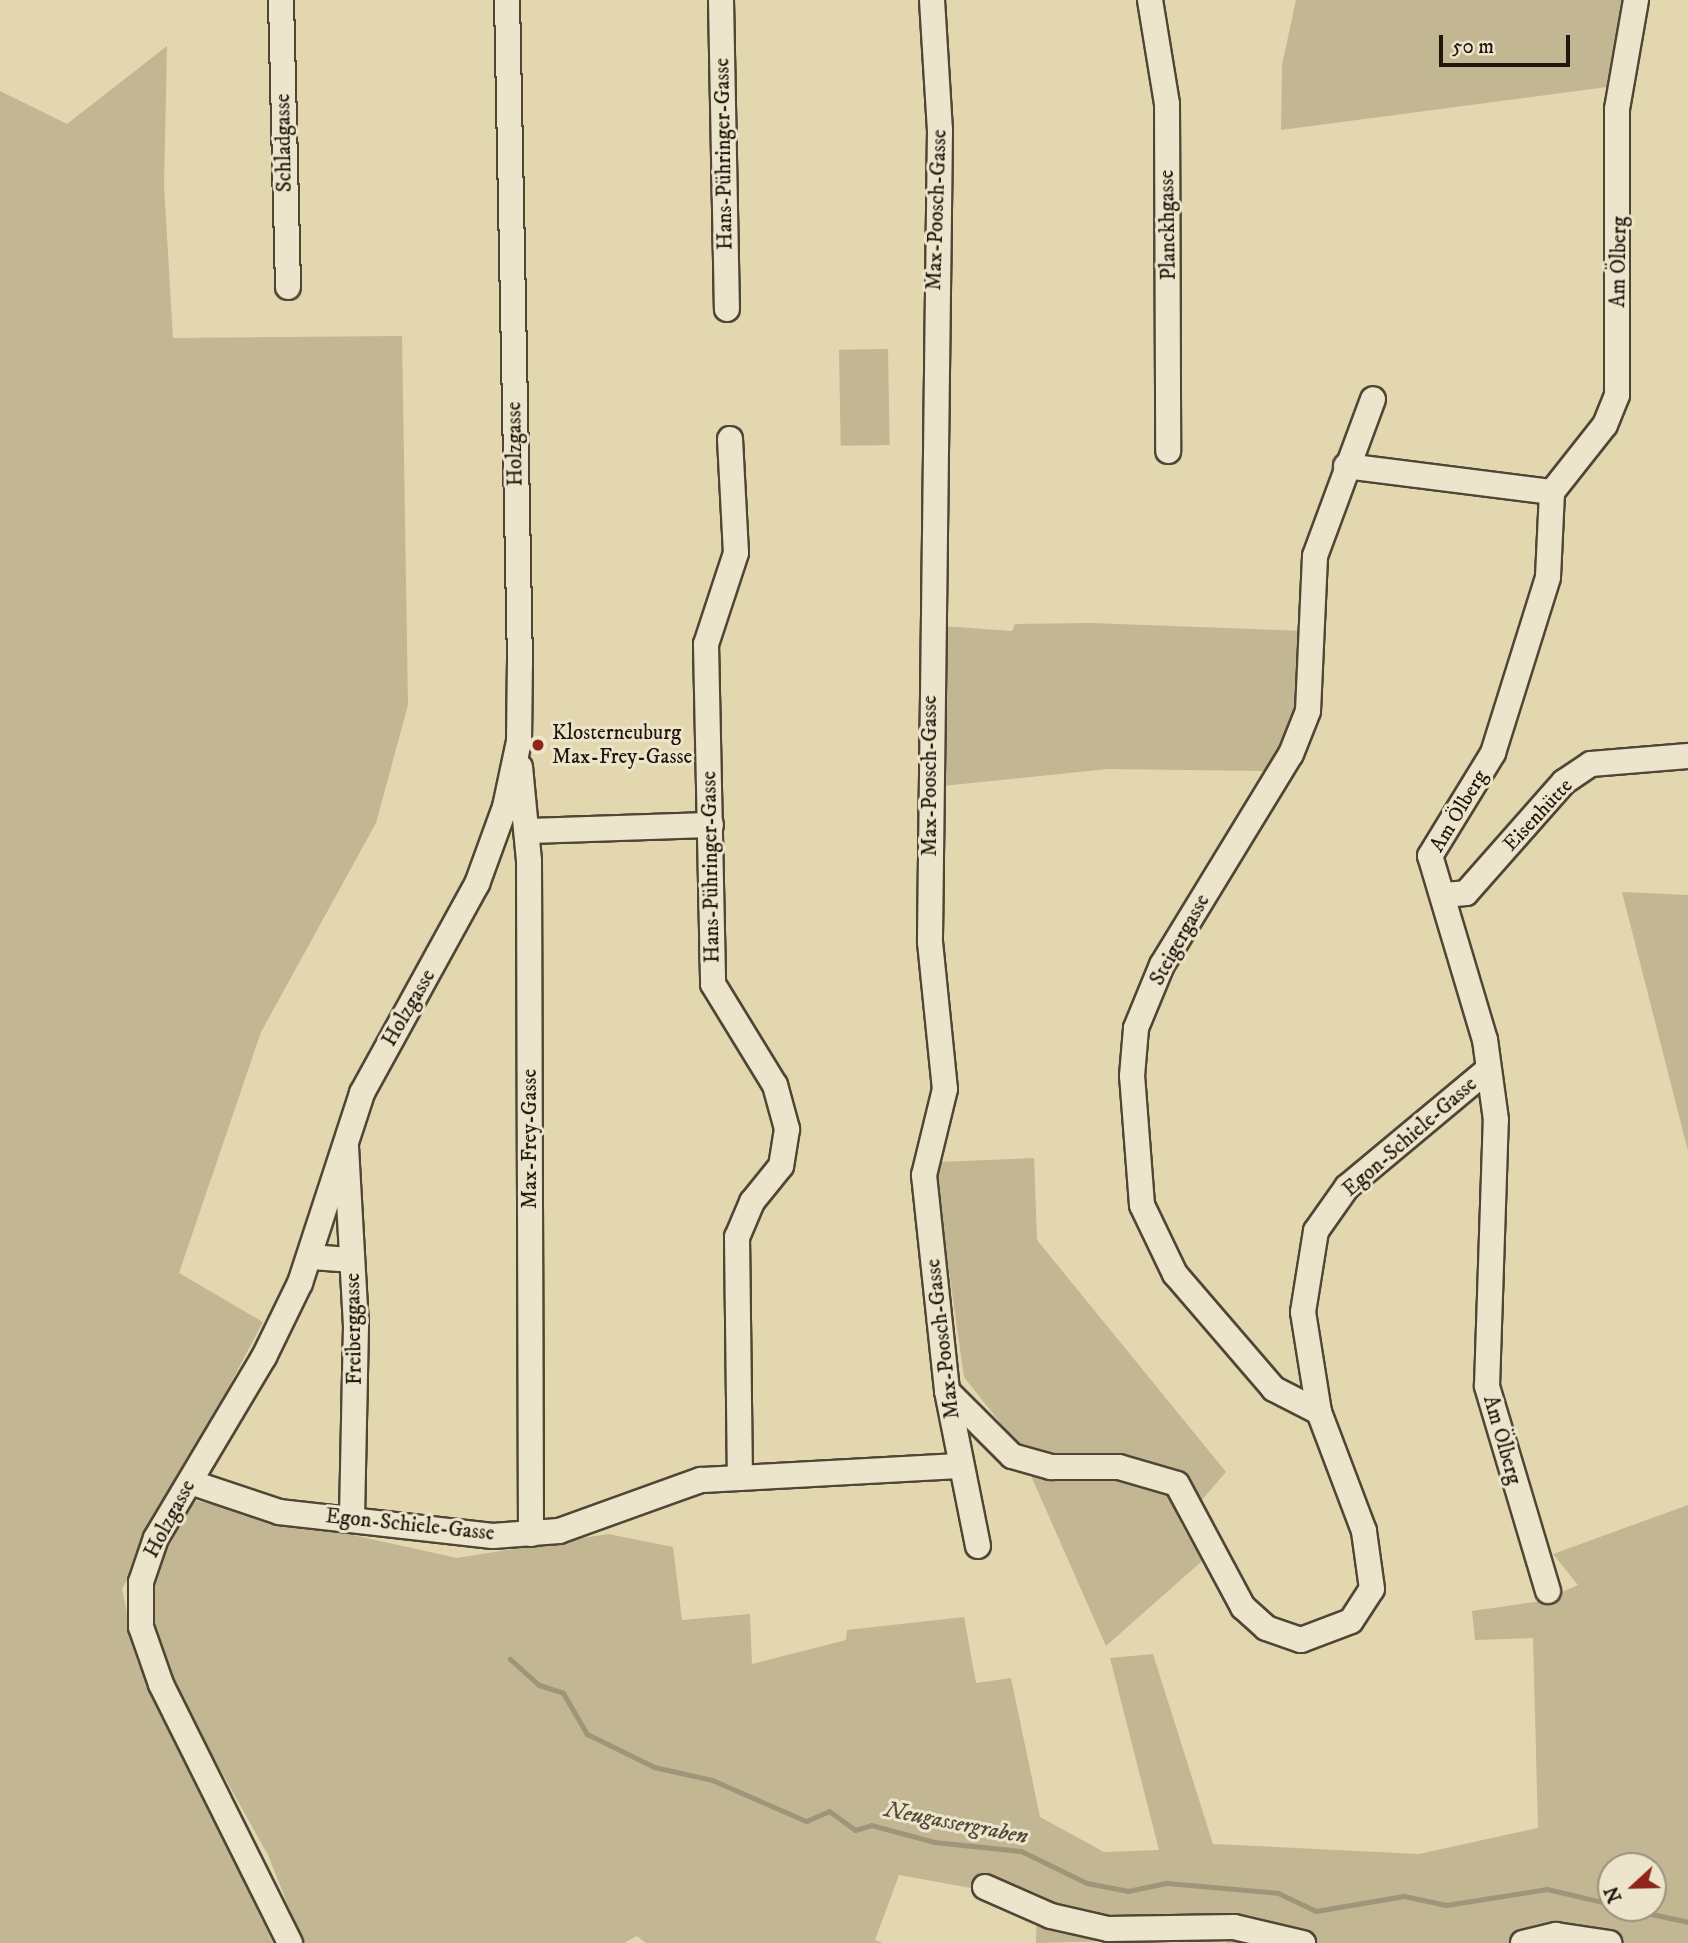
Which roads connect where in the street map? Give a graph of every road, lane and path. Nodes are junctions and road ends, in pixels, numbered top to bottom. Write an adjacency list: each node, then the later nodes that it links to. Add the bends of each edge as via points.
1 (281, 0): 7 (street, Schladgasse)
2 (506, 0): 14 (street, Holzgasse)
3 (722, 0): 8 (street, Hans-Pühringer-Gasse)
4 (932, 0): 25 (street, Max-Poosch-Gasse, via 940,130 930,942 945,1089 925,1175)
5 (1150, 0): 11 (street, Planckhgasse, via 1167,104)
6 (1636, 0): 13 (street, Am Ölberg, via 1617,109 1618,396 1605,425)
7 (288, 286)
8 (727, 309)
9 (1373, 399): 12 (street, Steigergasse)
10 (730, 439): 16 (street, Hans-Pühringer-Gasse, via 736,553 706,644)
11 (1168, 451)
12 (1346, 466): 13 (street); 26 (street, Steigergasse, via 1315,556 1308,710 1291,754 1162,965 1136,1028 1132,1076 1142,1205 1175,1274 1275,1389)
13 (1552, 492): 20 (street, Am Ölberg, via 1548,578 1493,753 1430,856)
14 (518, 745): 17 (street, Max-Frey-Gasse); 18 (street, Holzgasse)
15 (1688, 756): 20 (street, Eisenhütte, via 1591,764 1564,782 1466,893)
16 (711, 825): 17 (street); 28 (street, Hans-Pühringer-Gasse, via 713,984 775,1084 786,1129 781,1166 752,1202 737,1237)
17 (527, 831): 19 (street, Max-Frey-Gasse)
18 (488, 859): 19 (street); 22 (street, Holzgasse, via 362,1093)
19 (529, 861): 31 (street, Max-Frey-Gasse)
20 (1444, 895): 21 (street, Am Ölberg, via 1485,1040)
21 (1485, 1072): 26 (street, Egon-Schiele-Gasse, via 1347,1187 1316,1231 1303,1312); 33 (street, Am Ölberg, via 1496,1120 1487,1386)
22 (345, 1138): 23 (street, Holzgasse); 24 (street, Freiberggasse)
23 (310, 1257): 24 (street); 29 (street, Holzgasse, via 264,1357)
24 (352, 1260): 30 (street, Freiberggasse)
25 (947, 1391): 26 (street, Egon-Schiele-Gasse, via 1012,1455 1051,1467 1119,1467 1177,1484 1242,1607 1266,1628 1301,1640 1350,1621 1372,1589 1364,1531); 27 (street, Max-Poosch-Gasse)
26 (1319, 1412)
27 (961, 1466): 28 (street, Egon-Schiele-Gasse); 32 (street, Max-Poosch-Gasse)
28 (740, 1478): 31 (street, Egon-Schiele-Gasse, via 674,1487 582,1524)
29 (190, 1482): 30 (street, Egon-Schiele-Gasse, via 256,1507); 35 (street, Holzgasse, via 147,1560 141,1627 161,1684)
30 (352, 1520): 31 (street, Egon-Schiele-Gasse, via 425,1531)
31 (531, 1534)
32 (978, 1546)
33 (1548, 1591)
34 (985, 1887): 36 (street, via 1051,1916 1108,1929 1234,1927)
35 (290, 1943)
36 (1303, 1943)
37 (1522, 1943): 38 (street, via 1566,1935)
38 (1609, 1943)

